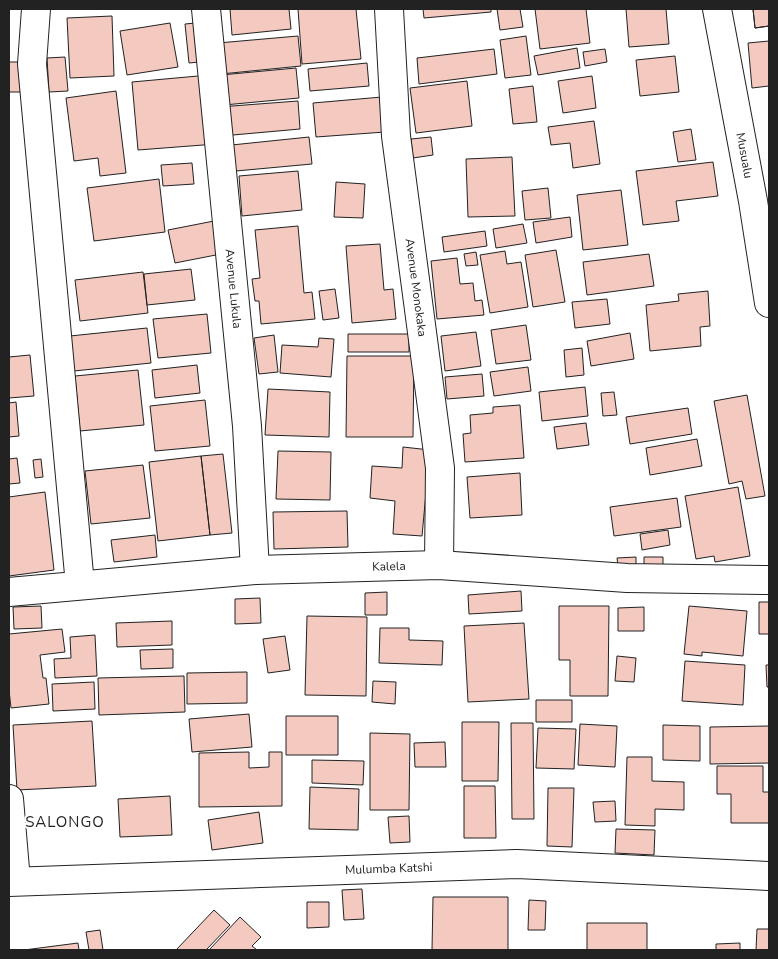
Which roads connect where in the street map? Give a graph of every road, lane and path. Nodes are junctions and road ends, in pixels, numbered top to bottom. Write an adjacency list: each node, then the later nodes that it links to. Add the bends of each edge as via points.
1 (36, 9): 9 (street, via 32,64)
2 (206, 9): 7 (street, Avenue Lukula, via 247,426)
3 (389, 9): 6 (street, Avenue Monokaka, via 396,136 440,468)
4 (717, 9): 5 (street, Musualu)
5 (769, 303)
6 (439, 565): 7 (street, Kalela); 8 (street, Kalela, via 627,578)
7 (255, 570): 9 (street, Kalela)
8 (769, 580)
9 (80, 585): 10 (street, Kalela)
10 (9, 592)
11 (9, 799): 13 (street)
12 (769, 876): 13 (street, Mulumba Katshi, via 517,864)
13 (12, 882)

